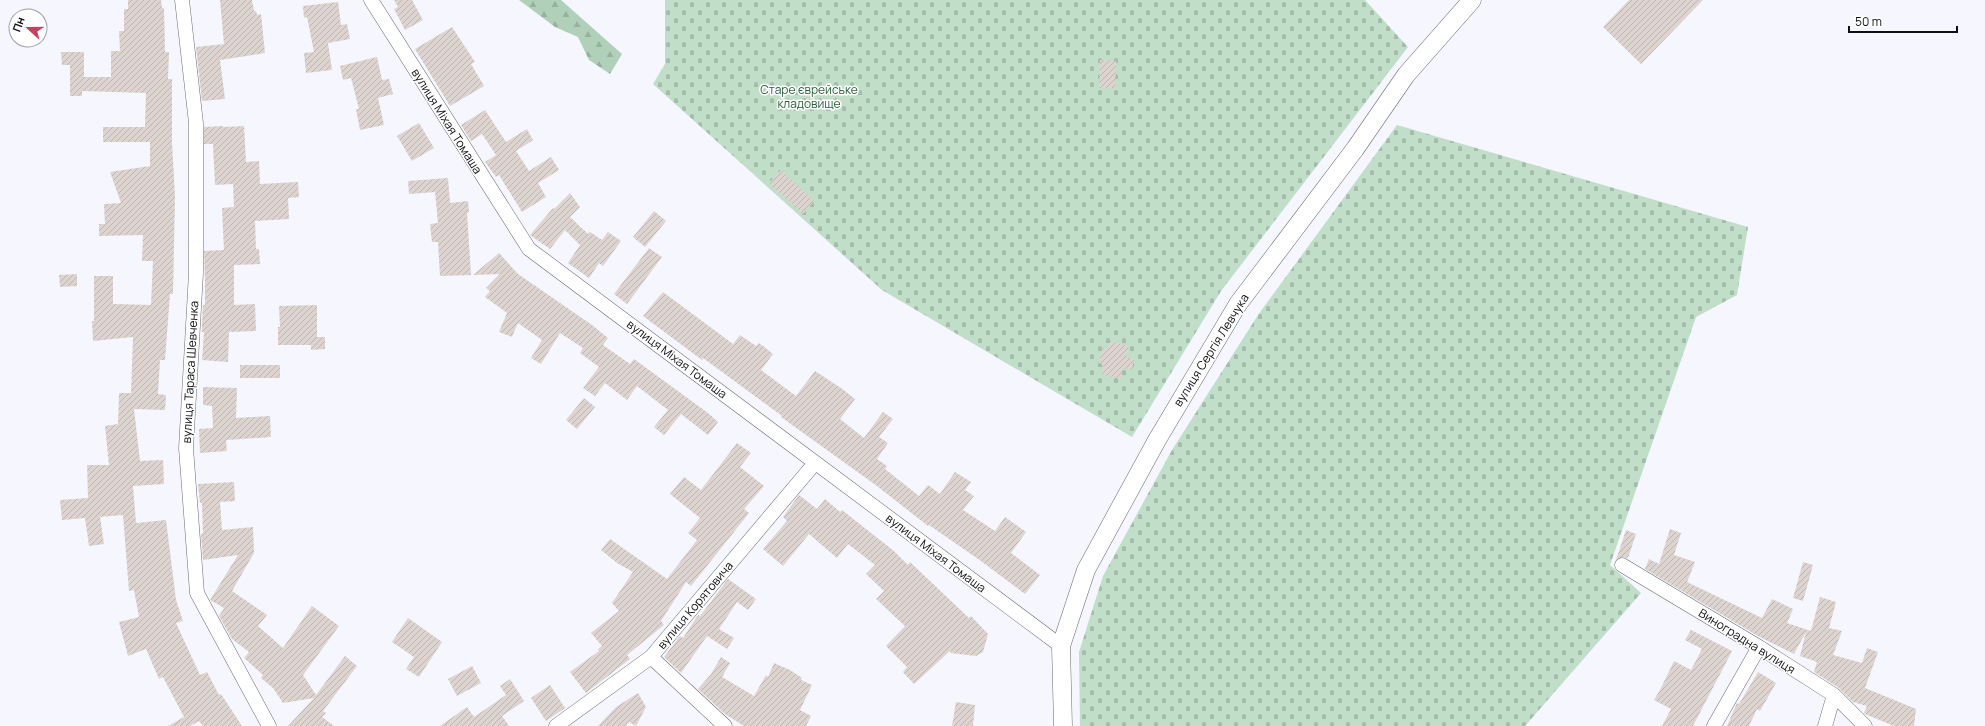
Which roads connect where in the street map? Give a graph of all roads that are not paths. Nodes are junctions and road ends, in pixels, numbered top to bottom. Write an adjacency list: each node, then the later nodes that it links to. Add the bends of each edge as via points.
1 (182, 0): 10 (street, вулиця Тараса Шевченка, via 196,124 196,273 186,448 196,593)
2 (370, 0): 4 (street, вулиця Міхая Томаша, via 529,248)
3 (1472, 0): 6 (main road, вулиця Сергія Левчука, via 1406,75 1355,149 1238,304 1156,440 1086,570)
4 (815, 463): 6 (street, вулиця Міхая Томаша); 8 (street, вулиця Корятовича)
5 (1622, 565): 7 (street, Виноградна вулиця)
6 (1060, 646): 13 (main road, вулиця Сергія Левчука)
7 (1759, 647): 9 (street, Виноградна вулиця); 14 (street)
8 (651, 658): 11 (street, вулиця Корятовича); 12 (street)
9 (1834, 695): 15 (street); 16 (street, Виноградна вулиця)
10 (269, 726)
11 (556, 726)
12 (725, 726)
13 (1063, 726)
14 (1714, 726)
15 (1825, 726)
16 (1865, 726)

